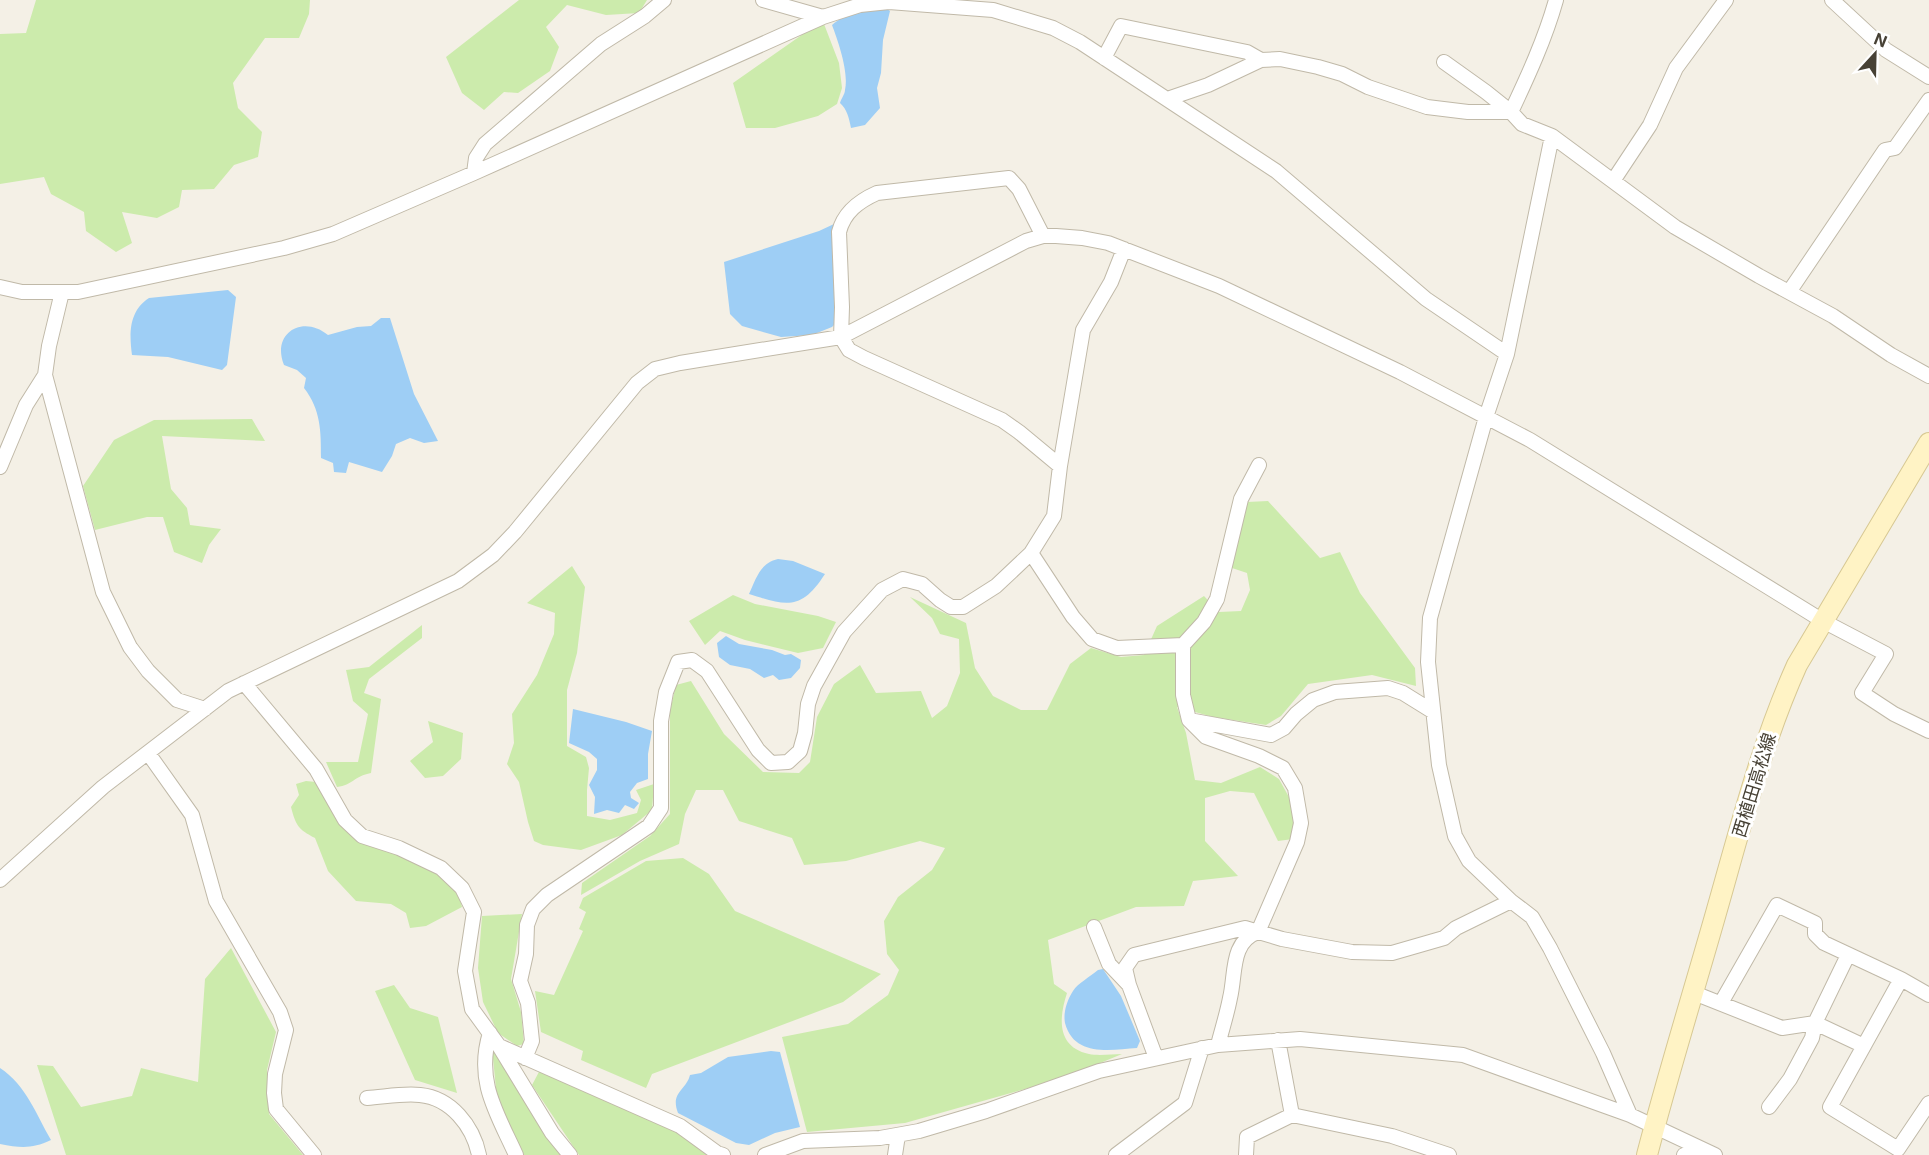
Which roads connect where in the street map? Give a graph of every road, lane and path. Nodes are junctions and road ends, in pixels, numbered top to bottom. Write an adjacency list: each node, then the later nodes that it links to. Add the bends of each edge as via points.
1 (664, 0): 15 (street, via 601,44 485,144 476,158)
2 (763, 0): 6 (street)
3 (1556, 0): 13 (street)
4 (1726, 0): 16 (street, via 1676,68 1650,125)
5 (1832, 0): 10 (street, via 1886,50)
6 (823, 17): 7 (street, via 860,5 889,2 993,10 1053,28); 15 (street)
7 (1104, 58): 8 (street, via 1121,27 1247,52); 11 (street)
8 (1261, 60): 11 (street); 13 (street, via 1280,59 1318,67 1427,107)
9 (1444, 62): 13 (street)
10 (1929, 76)
11 (1167, 99): 23 (street, via 1276,171 1426,299)
12 (1929, 100): 21 (street, via 1895,148 1885,150)
13 (1511, 112): 14 (street, via 1522,124)
14 (1552, 136): 16 (street); 23 (street)
15 (474, 173): 20 (street, via 333,234 284,248)
16 (1613, 181): 21 (street, via 1675,227)
17 (1043, 236): 18 (street, via 1083,238); 22 (street, via 1026,241); 22 (street, via 1019,189 1009,178 877,193 862,199 839,232)
18 (1124, 249): 26 (street, via 1219,286); 29 (street, via 1111,282 1083,330)
19 (0, 287): 20 (street, via 22,292)
20 (62, 292): 24 (street)
21 (1789, 292): 25 (street)
22 (841, 337): 29 (street, via 849,350 864,358 1002,420); 34 (street, via 655,369 637,383 493,555 458,581)
23 (1507, 354): 26 (street)
24 (45, 375): 30 (street, via 26,405); 35 (street, via 103,592 130,647 148,671 177,700)
25 (1929, 376)
26 (1486, 417): 32 (street, via 1530,440); 36 (street, via 1430,618)
27 (1929, 443): 32 (main road, 西植田高松線)
28 (1259, 465): 33 (street, via 1241,499 1217,599 1204,622)
29 (1060, 466): 31 (street, via 1054,516)
30 (0, 467)
31 (1031, 553): 33 (street, via 1092,639 1117,648); 57 (street, via 996,586 963,607 951,607 922,584 903,579 882,590 844,632 814,686 800,752 788,762 771,763 758,750 707,671 692,660 678,662 666,692 661,721 661,808 649,826 547,895 533,909 527,925 520,981 528,1003 532,1041)
32 (1823, 621): 38 (street, via 1886,654 1862,693); 47 (main road, 西植田高松線, via 1797,665 1767,740)
33 (1183, 645): 37 (street, via 1183,695)
34 (244, 683): 35 (street); 51 (street, via 316,769 345,820 362,836 441,868 462,888 474,912 465,971 472,1009)
35 (205, 709): 39 (street)
36 (1432, 711): 37 (street, via 1388,688 1335,692 1313,700 1271,735); 41 (street, via 1455,836 1469,861)
37 (1188, 720): 43 (street, via 1206,737 1283,768 1295,788 1301,823 1297,842)
38 (1929, 731)
39 (148, 753): 40 (street); 67 (street, via 192,815 216,902 280,1012 286,1030 275,1074 276,1109)
40 (0, 880)
41 (1511, 902): 43 (street, via 1456,928 1444,938 1392,953 1352,952); 63 (street, via 1532,918 1550,948)
42 (1094, 927): 46 (street, via 1109,964)
43 (1258, 932): 46 (street, via 1245,928 1134,956 1125,968); 53 (street, via 1247,935 1238,951)
44 (1848, 955): 45 (street); 49 (street, via 1824,943 1815,934 1815,923 1777,905); 50 (street)
45 (1901, 979): 48 (street); 55 (street)
46 (1129, 985): 58 (street)
47 (1694, 993): 49 (street); 64 (main road, 西植田高松線)
48 (1929, 995)
49 (1721, 1003): 50 (street, via 1782,1028)
50 (1815, 1023): 55 (street); 61 (street, via 1812,1038 1790,1079)
51 (490, 1033): 54 (street); 69 (street, via 483,1066 490,1099)
52 (1278, 1040): 53 (street); 62 (street); 63 (street, via 1300,1038 1463,1055)
53 (1218, 1045): 56 (street)
54 (499, 1046): 57 (street); 70 (street, via 552,1133)
55 (1864, 1046): 60 (street, via 1830,1107 1898,1149)
56 (1202, 1048): 58 (street); 74 (street, via 1185,1102)
57 (525, 1058): 71 (street, via 680,1126)
58 (1156, 1058): 65 (street, via 1099,1071 986,1111)
59 (368, 1098): 68 (street, via 420,1095 439,1100 454,1109 468,1127)
60 (1929, 1103)
61 (1769, 1107)
62 (1292, 1115): 75 (street, via 1247,1137); 76 (street, via 1392,1136)
63 (1630, 1115): 64 (street)
64 (1654, 1127): 66 (street); 77 (main road, 西植田高松線)
65 (898, 1134): 72 (street, via 803,1141); 73 (street)
66 (1708, 1152): 78 (street)
67 (314, 1155)
68 (479, 1155)
69 (516, 1155)
70 (570, 1155)
71 (723, 1155)
72 (765, 1155)
73 (895, 1155)
74 (1116, 1155)
75 (1246, 1155)
76 (1449, 1155)
77 (1647, 1155)
78 (1683, 1155)

